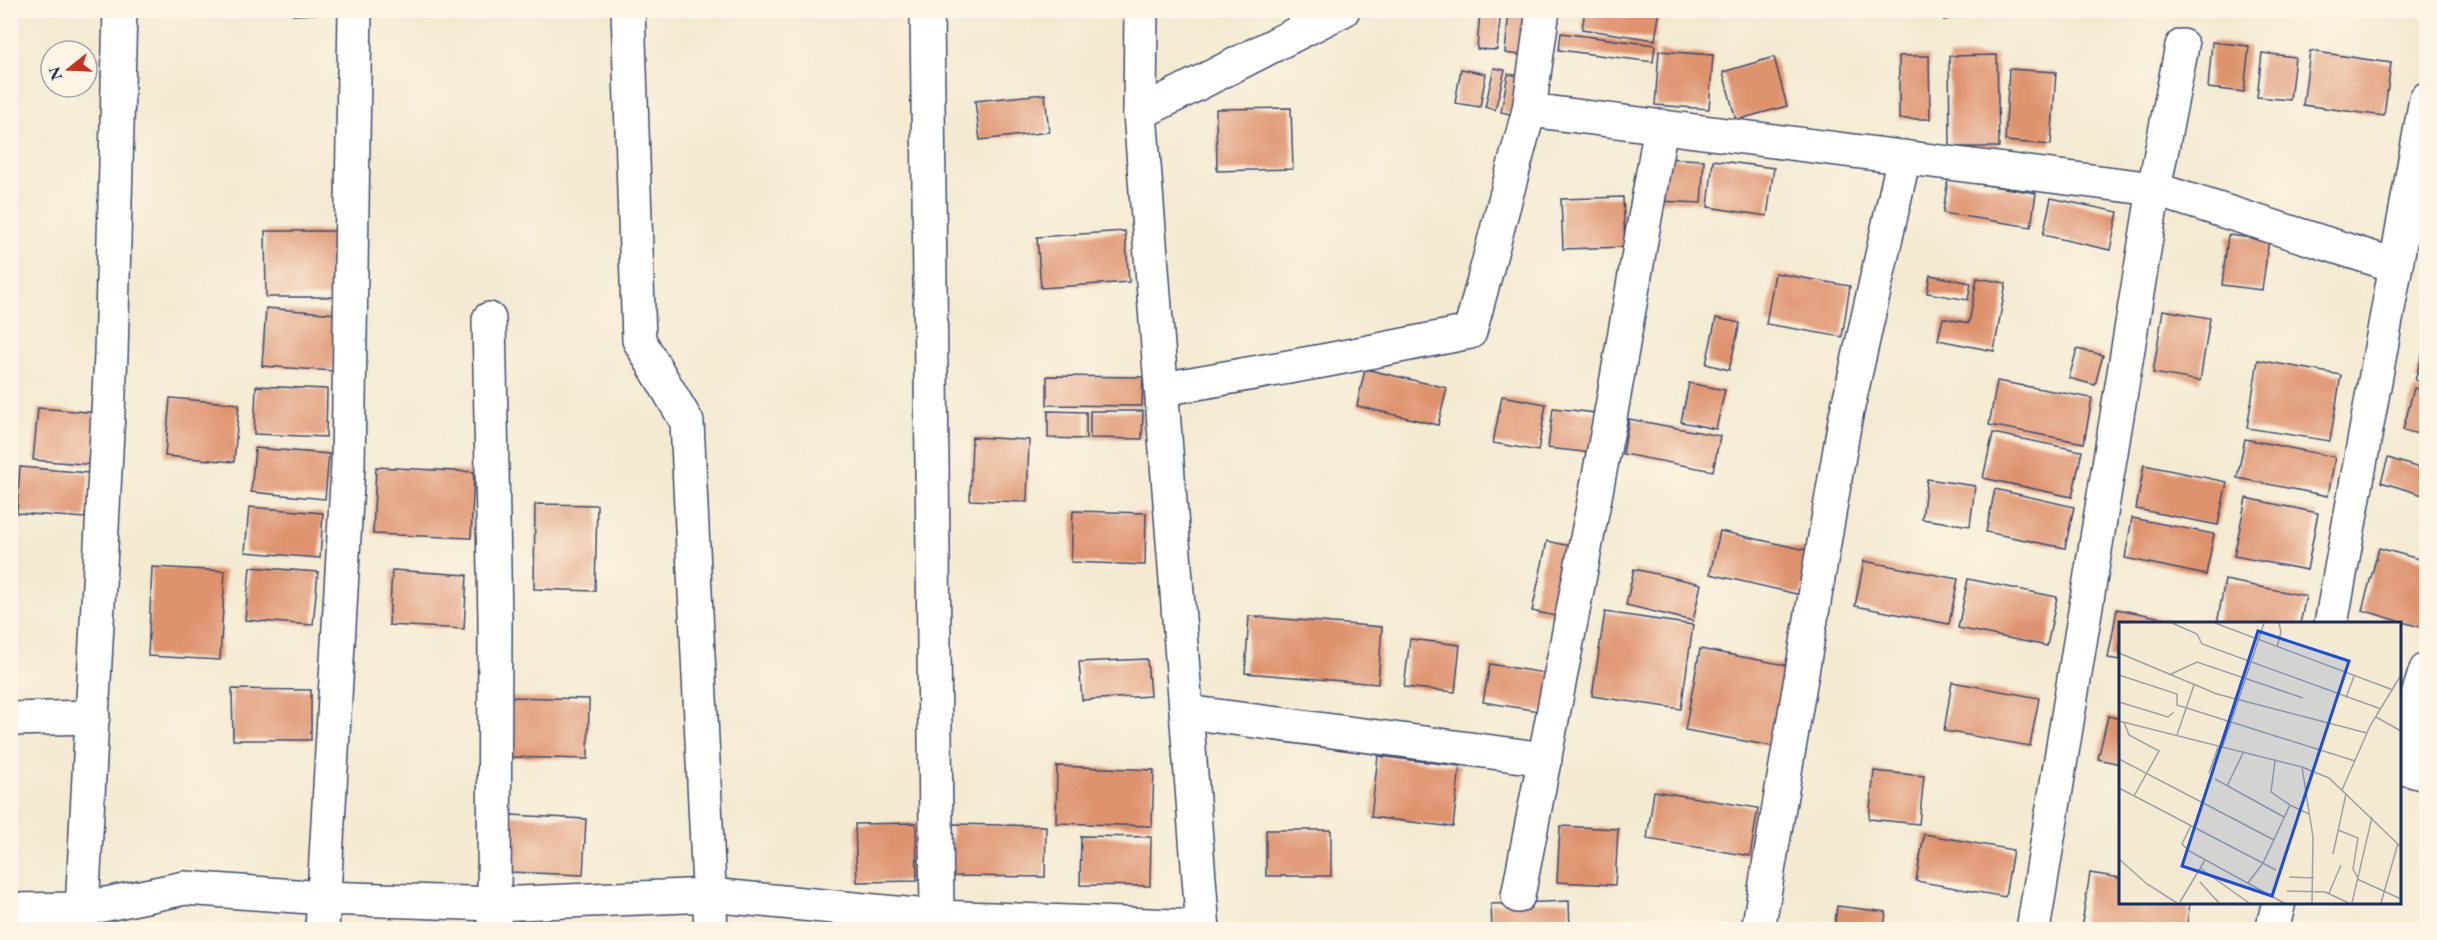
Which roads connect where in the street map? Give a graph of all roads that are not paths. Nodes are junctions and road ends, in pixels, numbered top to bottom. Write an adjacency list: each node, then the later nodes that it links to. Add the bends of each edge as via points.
1 (120, 10): 21 (street, via 111,355)
2 (355, 10): 31 (street, via 348,465)
3 (628, 10): 27 (street, via 639,340 687,422)
4 (927, 10): 34 (street)
5 (1141, 10): 11 (street)
6 (1343, 10): 11 (street)
7 (1543, 10): 10 (street)
8 (2182, 46): 14 (street)
9 (2427, 99): 15 (street)
10 (1529, 110): 12 (street); 17 (street, via 1470,332)
11 (1140, 113): 17 (street)
12 (1661, 126): 13 (street); 24 (street)
13 (1904, 157): 14 (street); 37 (street, via 1845,420)
14 (2154, 189): 15 (street); 38 (street)
15 (2394, 265): 18 (street)
16 (489, 319): 32 (street, via 495,619)
17 (1163, 389): 20 (street)
18 (2331, 622)
19 (2427, 670): 23 (street)
20 (1187, 712): 24 (street); 35 (street)
21 (93, 717): 22 (street); 33 (street)
22 (10, 719)
23 (2401, 749)
24 (1545, 759): 28 (street)
25 (2401, 767): 26 (street)
26 (2427, 774)
27 (710, 895): 32 (street); 34 (street); 36 (street)
28 (1518, 896)
29 (2279, 904): 39 (street)
30 (10, 910): 33 (street)
31 (323, 914): 32 (street); 33 (street, via 185,888)
32 (494, 917)
33 (82, 919)
34 (937, 923): 35 (street)
35 (1203, 928)
36 (711, 930)
37 (1758, 930)
38 (2033, 930)
39 (2272, 930)

